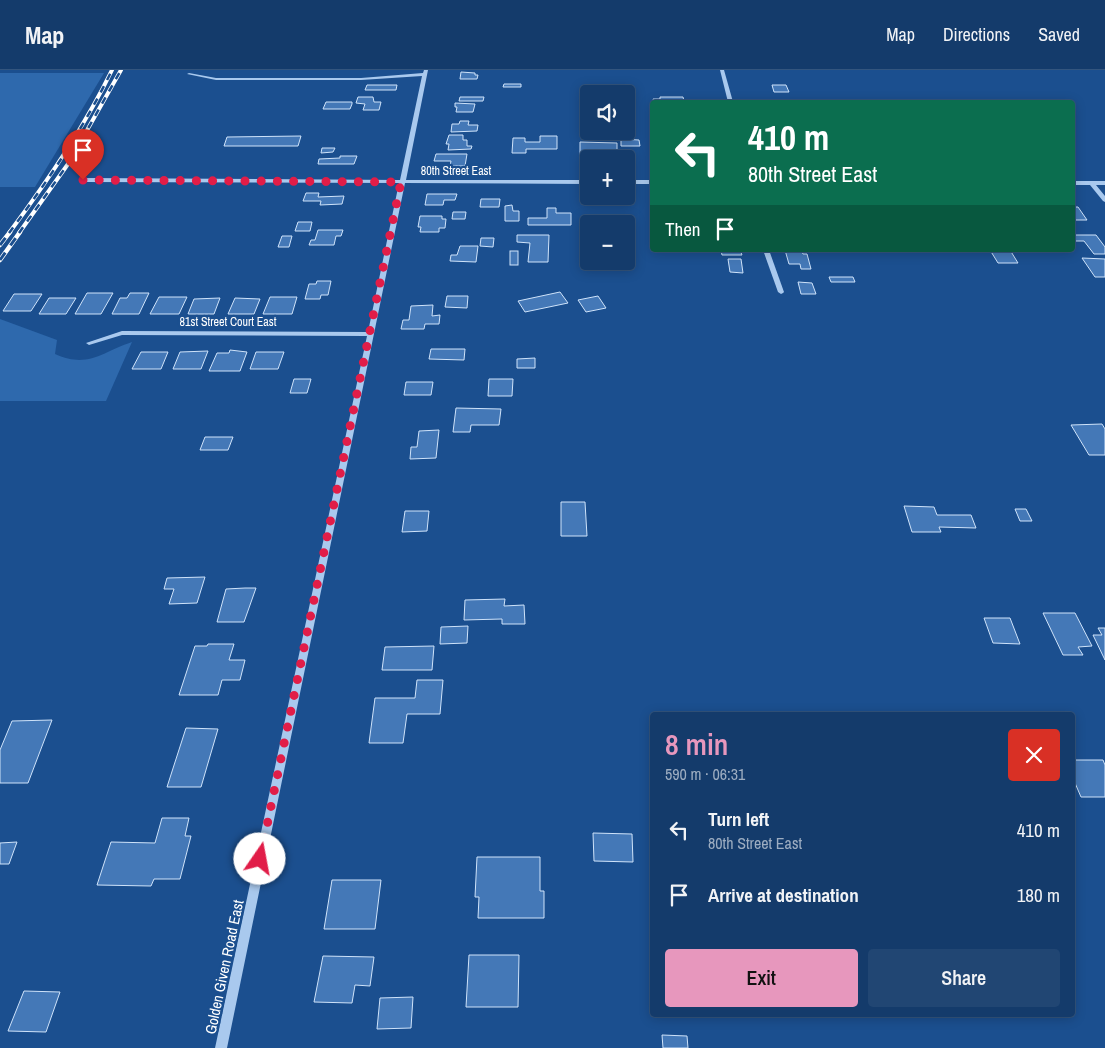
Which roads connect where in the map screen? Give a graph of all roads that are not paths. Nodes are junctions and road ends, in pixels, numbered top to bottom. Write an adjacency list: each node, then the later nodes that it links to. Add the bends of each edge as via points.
1 (722, 70): 4 (street)
2 (425, 72): 3 (street, via 362,79 216,79); 6 (street, Golden Given Road East)
3 (189, 74)
4 (730, 100)
5 (83, 180): 6 (street, 80th Street East)
6 (401, 182): 7 (street, 80th Street East); 16 (street, Golden Given Road East)
7 (580, 182)
8 (635, 182): 9 (street)
9 (650, 182)
10 (1075, 183): 11 (street)
11 (1092, 183): 12 (street); 13 (street)
12 (1105, 183)
13 (1105, 200)
14 (767, 252): 15 (street)
15 (781, 292)
16 (369, 334): 17 (street, 81st Street Court East, via 122,333); 18 (street, Golden Given Road East)
17 (89, 343)
18 (222, 1048)

